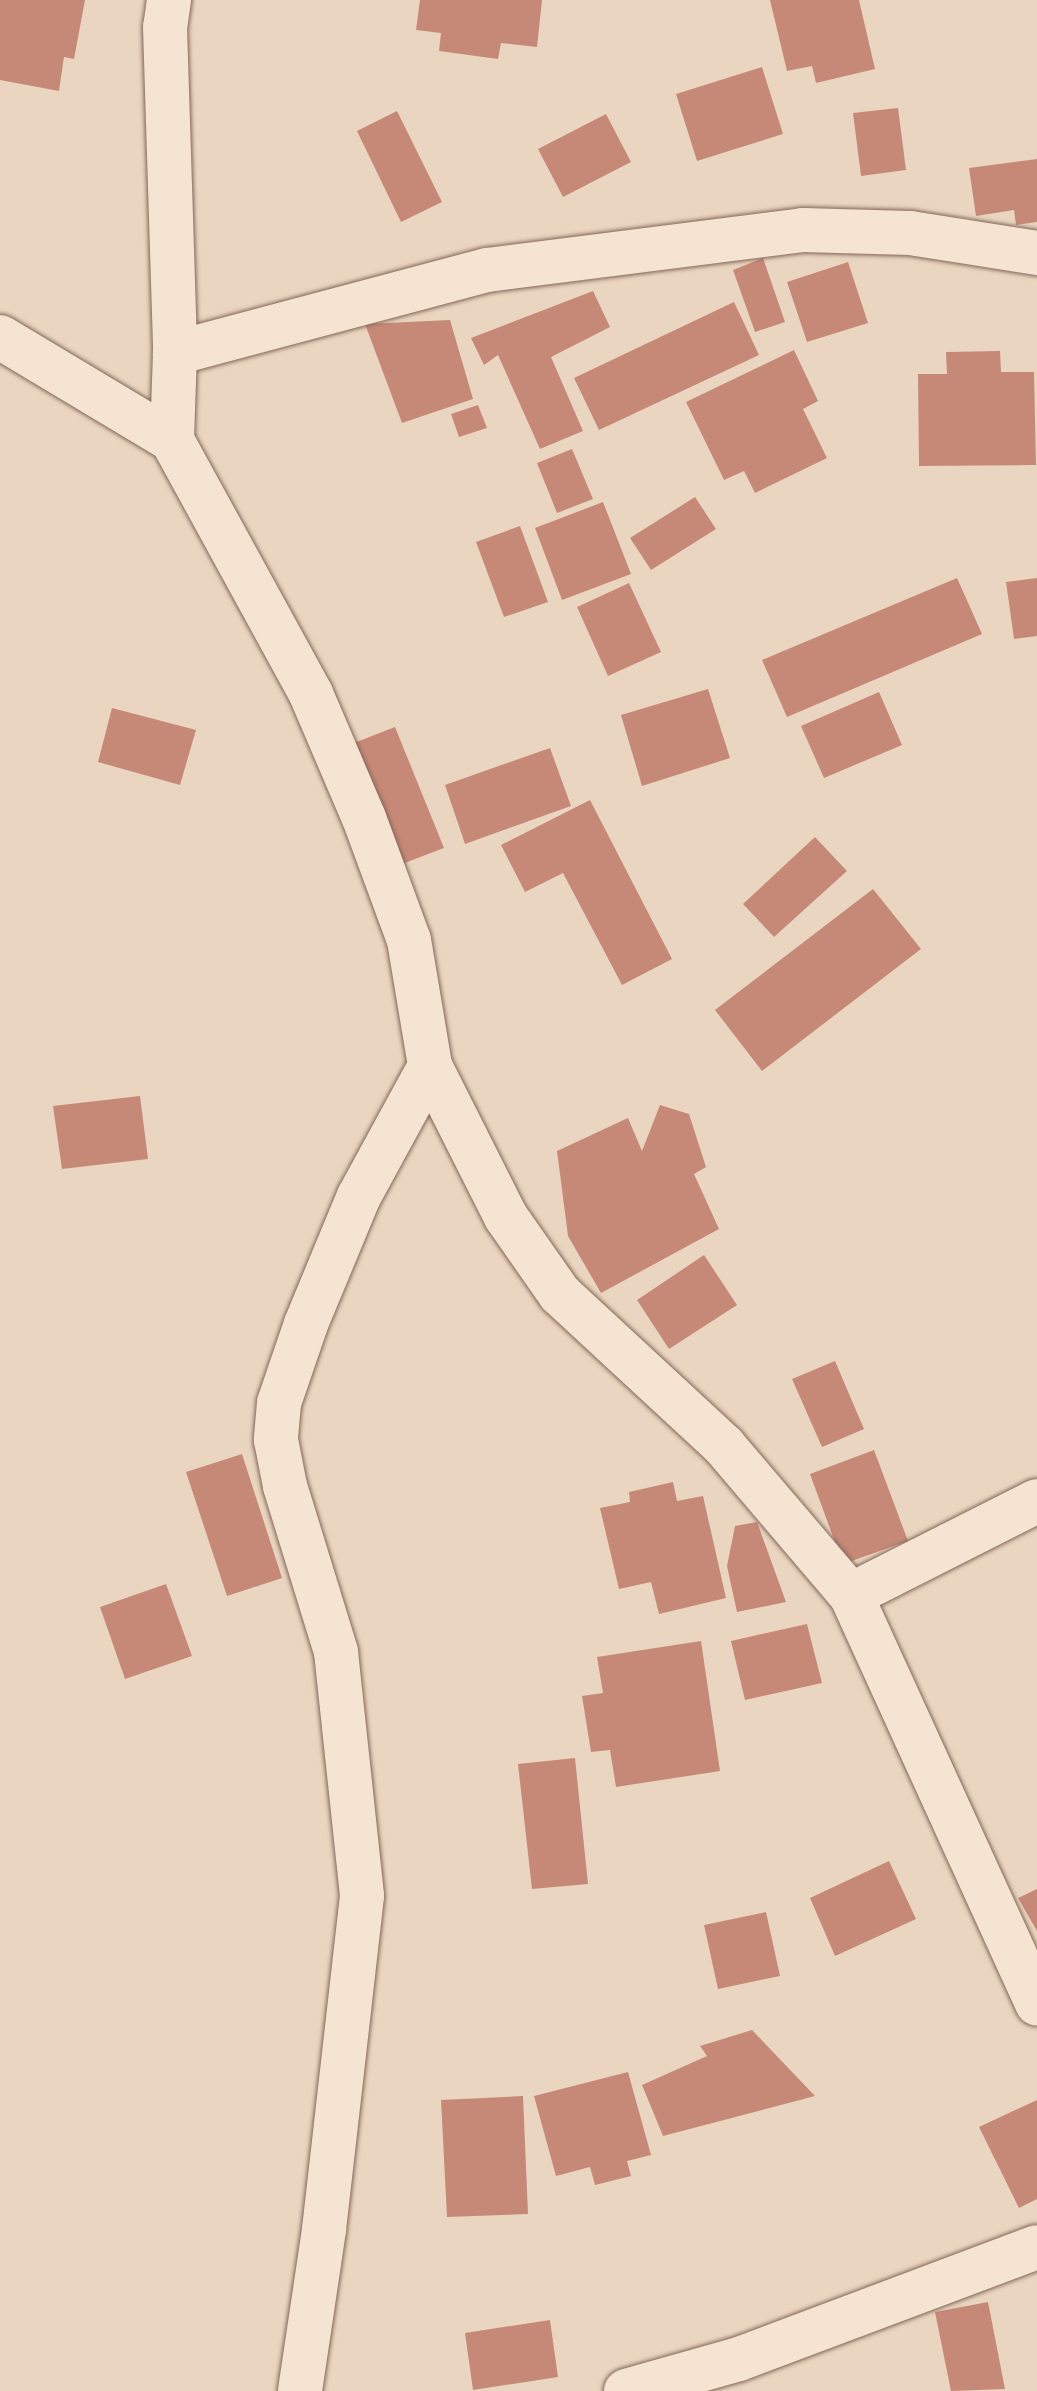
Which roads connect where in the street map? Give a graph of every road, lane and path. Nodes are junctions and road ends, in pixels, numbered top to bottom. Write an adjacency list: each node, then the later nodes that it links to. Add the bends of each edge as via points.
1 (169, 0): 4 (street, via 166,138)
2 (1037, 253): 4 (street, via 910,233 803,230 487,270)
3 (0, 337): 5 (street)
4 (175, 353): 5 (street)
5 (172, 440): 6 (street, via 311,694 364,818 409,940)
6 (430, 1066): 8 (street, via 506,1217 560,1294 724,1446); 11 (street, via 359,1196 279,1403 276,1440 285,1486 336,1652 362,1896)
7 (1037, 1501): 8 (street)
8 (851, 1595): 9 (street)
9 (1037, 2004)
10 (1037, 2247): 12 (street, via 739,2359)
11 (300, 2391)
12 (626, 2391)

